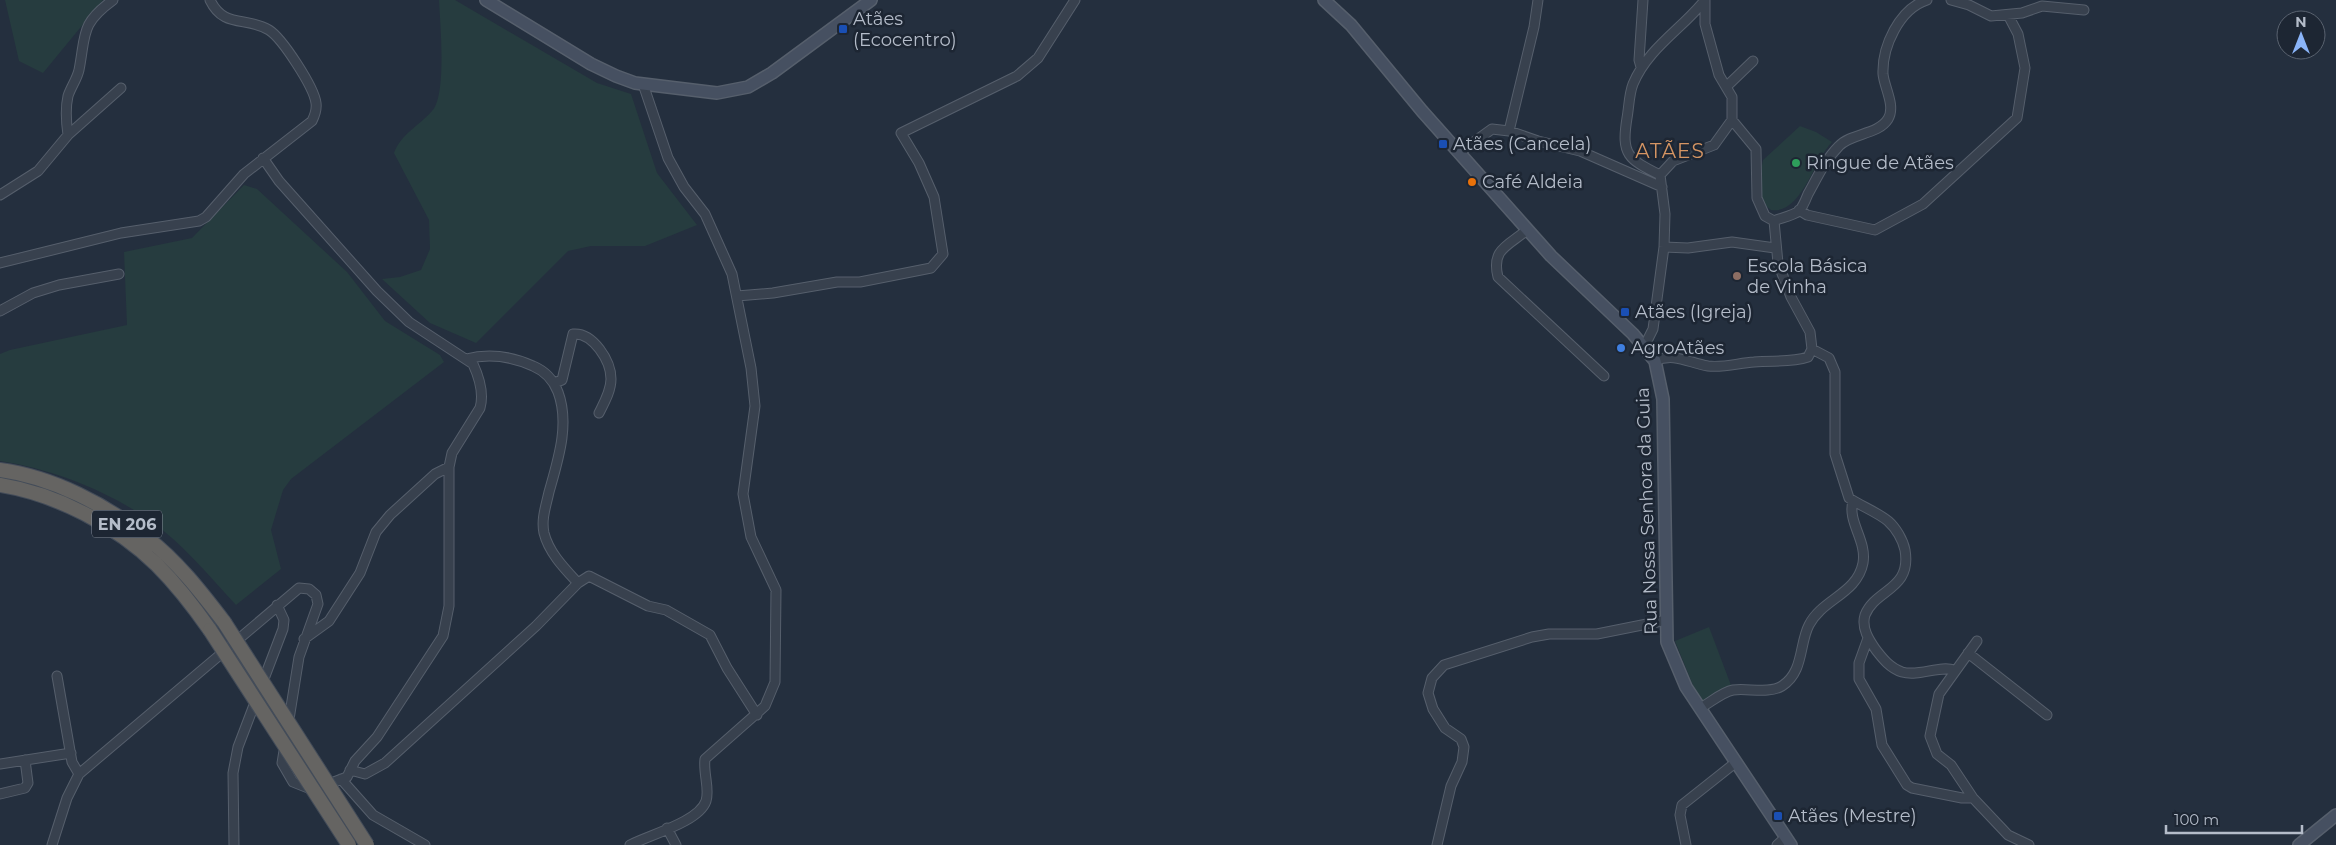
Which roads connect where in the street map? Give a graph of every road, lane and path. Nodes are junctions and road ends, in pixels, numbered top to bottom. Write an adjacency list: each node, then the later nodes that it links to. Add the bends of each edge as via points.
1 (113, 0): 21 (street, via 95,14 83,34 79,72 65,114)
2 (210, 0): 23 (street, via 225,18 269,30 303,76 316,102 317,112 312,121)
3 (486, 0): 16 (main road, via 591,64)
4 (871, 0): 16 (main road, via 748,87 717,93)
5 (1075, 0): 34 (street, via 1038,58 1017,76 901,133 934,197 943,254 931,268 860,282 818,284 773,294)
6 (1324, 0): 22 (main road, Rua Nossa Senhora da Guia, via 1351,26)
7 (1538, 0): 20 (street)
8 (1643, 0): 15 (street)
9 (1705, 0): 15 (street, via 1691,18 1657,46); 17 (street, via 1705,24 1719,75)
10 (1927, 0): 27 (street, via 1902,18 1888,45 1883,70 1891,110 1888,118 1881,126 1835,149)
11 (1952, 0): 13 (street, via 1991,16)
12 (2084, 10): 13 (street, via 2042,6 2022,14)
13 (2008, 15): 27 (street, via 2018,34 2025,68 2017,118 1923,204 1875,230 1807,215)
14 (1753, 60): 17 (street)
15 (1641, 67): 24 (street, via 1632,86 1624,138 1626,151 1634,162)
16 (643, 84): 34 (street, via 668,158 684,187 705,214 732,274)
17 (1726, 87): 19 (street, via 1732,97)
18 (121, 88): 21 (street)
19 (1732, 120): 24 (street, via 1714,145 1673,161); 28 (street, via 1756,149 1757,198 1765,216)
20 (1509, 131): 22 (street, via 1492,129); 25 (street, via 1580,151)
21 (68, 135): 26 (street, via 38,171)
22 (1460, 152): 29 (main road, Rua Nossa Senhora da Guia)
23 (262, 158): 32 (street, via 199,221 121,233); 38 (street, via 377,291 409,322)
24 (1660, 174): 25 (street)
25 (1662, 186): 30 (street)
26 (0, 195)
27 (1799, 210): 28 (street)
28 (1774, 221): 31 (street)
29 (1527, 230): 36 (main road, Rua Nossa Senhora da Guia); 40 (street, via 1498,253 1494,262 1498,277)
30 (1664, 247): 31 (street, via 1688,248 1732,242); 36 (street, via 1653,328)
31 (1775, 248): 37 (street, via 1791,297 1810,332)
32 (0, 263)
33 (119, 274): 35 (street, via 59,285)
34 (737, 296): 57 (street, via 755,406 743,494 751,537 776,590 775,682 765,706)
35 (0, 311)
36 (1644, 347): 39 (main road, Rua Nossa Senhora da Guia)
37 (1812, 349): 39 (street, via 1808,357 1796,361 1709,366 1679,358 1664,357); 46 (street, via 1829,358 1836,372 1835,454 1848,498)
38 (466, 359): 41 (street, via 479,356 519,359 543,370); 43 (street, via 473,364 478,375 482,400 452,452)
39 (1656, 361): 49 (main road, Rua Nossa Senhora da Guia, via 1663,399)
40 (1604, 376)
41 (554, 384): 42 (street, via 562,380 573,334 588,338 601,352 611,379); 47 (street, via 564,408 562,435 543,513 544,534 560,563)
42 (599, 413)
43 (449, 467): 51 (street, via 435,474 390,515 376,532 360,573 329,621); 63 (street, via 449,606 443,636 377,737)
44 (0, 470): 74 (highway, EN 206, bridge, via 41,480 89,501 147,537 174,563 224,622)
45 (0, 485): 73 (highway, EN 206, bridge, via 70,506 115,533 156,564 210,630)
46 (1853, 501): 50 (street, via 1888,521 1903,542 1907,561 1902,577 1865,616); 56 (street, via 1850,510 1862,543 1863,564 1854,583 1819,609 1808,626 1799,663 1791,678 1781,687 1731,690)
47 (578, 583): 57 (street, via 589,576 648,606 666,610 710,635); 63 (street, via 536,626 385,763 364,774)
48 (277, 606): 51 (street, via 298,588 309,589 316,595 318,604); 64 (street); 72 (street, via 284,620 283,629 238,747 233,773)
49 (1667, 620): 56 (main road, Rua Nossa Senhora da Guia, via 1668,642 1674,662); 78 (street, via 1597,634 1532,637 1444,665 1432,678 1428,693 1445,728 1461,739 1464,746 1462,762 1450,786)
50 (1868, 638): 54 (street, via 1886,664 1902,672); 67 (street, via 1859,663 1859,679 1876,709 1882,745 1906,785)
51 (304, 639): 65 (street, via 282,763 293,782 312,790)
52 (1977, 641): 53 (street)
53 (1968, 653): 54 (street); 58 (street)
54 (1954, 670): 67 (street, via 1939,694 1930,736 1937,754 1951,765)
55 (57, 676): 59 (street)
56 (1700, 708): 61 (main road, Rua Nossa Senhora da Guia)
57 (757, 715): 69 (street, via 706,759 707,793 702,809)
58 (2047, 715)
59 (71, 753): 60 (street); 64 (street)
60 (25, 760): 62 (street); 66 (street, via 28,783 25,788)
61 (1735, 763): 70 (main road, Rua Nossa Senhora da Guia); 79 (street, via 1682,805 1680,815)
62 (0, 764)
63 (350, 770): 65 (street, via 347,777)
64 (78, 774): 71 (street)
65 (341, 779): 75 (street, via 372,815)
66 (0, 794)
67 (1973, 798): 81 (street, via 2008,835)
68 (2336, 815): 82 (main road)
69 (668, 828): 76 (street); 77 (street)
70 (1789, 841): 80 (street)
71 (52, 845)
72 (234, 845)
73 (349, 845)
74 (367, 845)
75 (425, 845)
76 (630, 845)
77 (676, 845)
78 (1437, 845)
79 (1686, 845)
80 (1776, 845)
81 (2029, 845)
82 (2299, 845)

